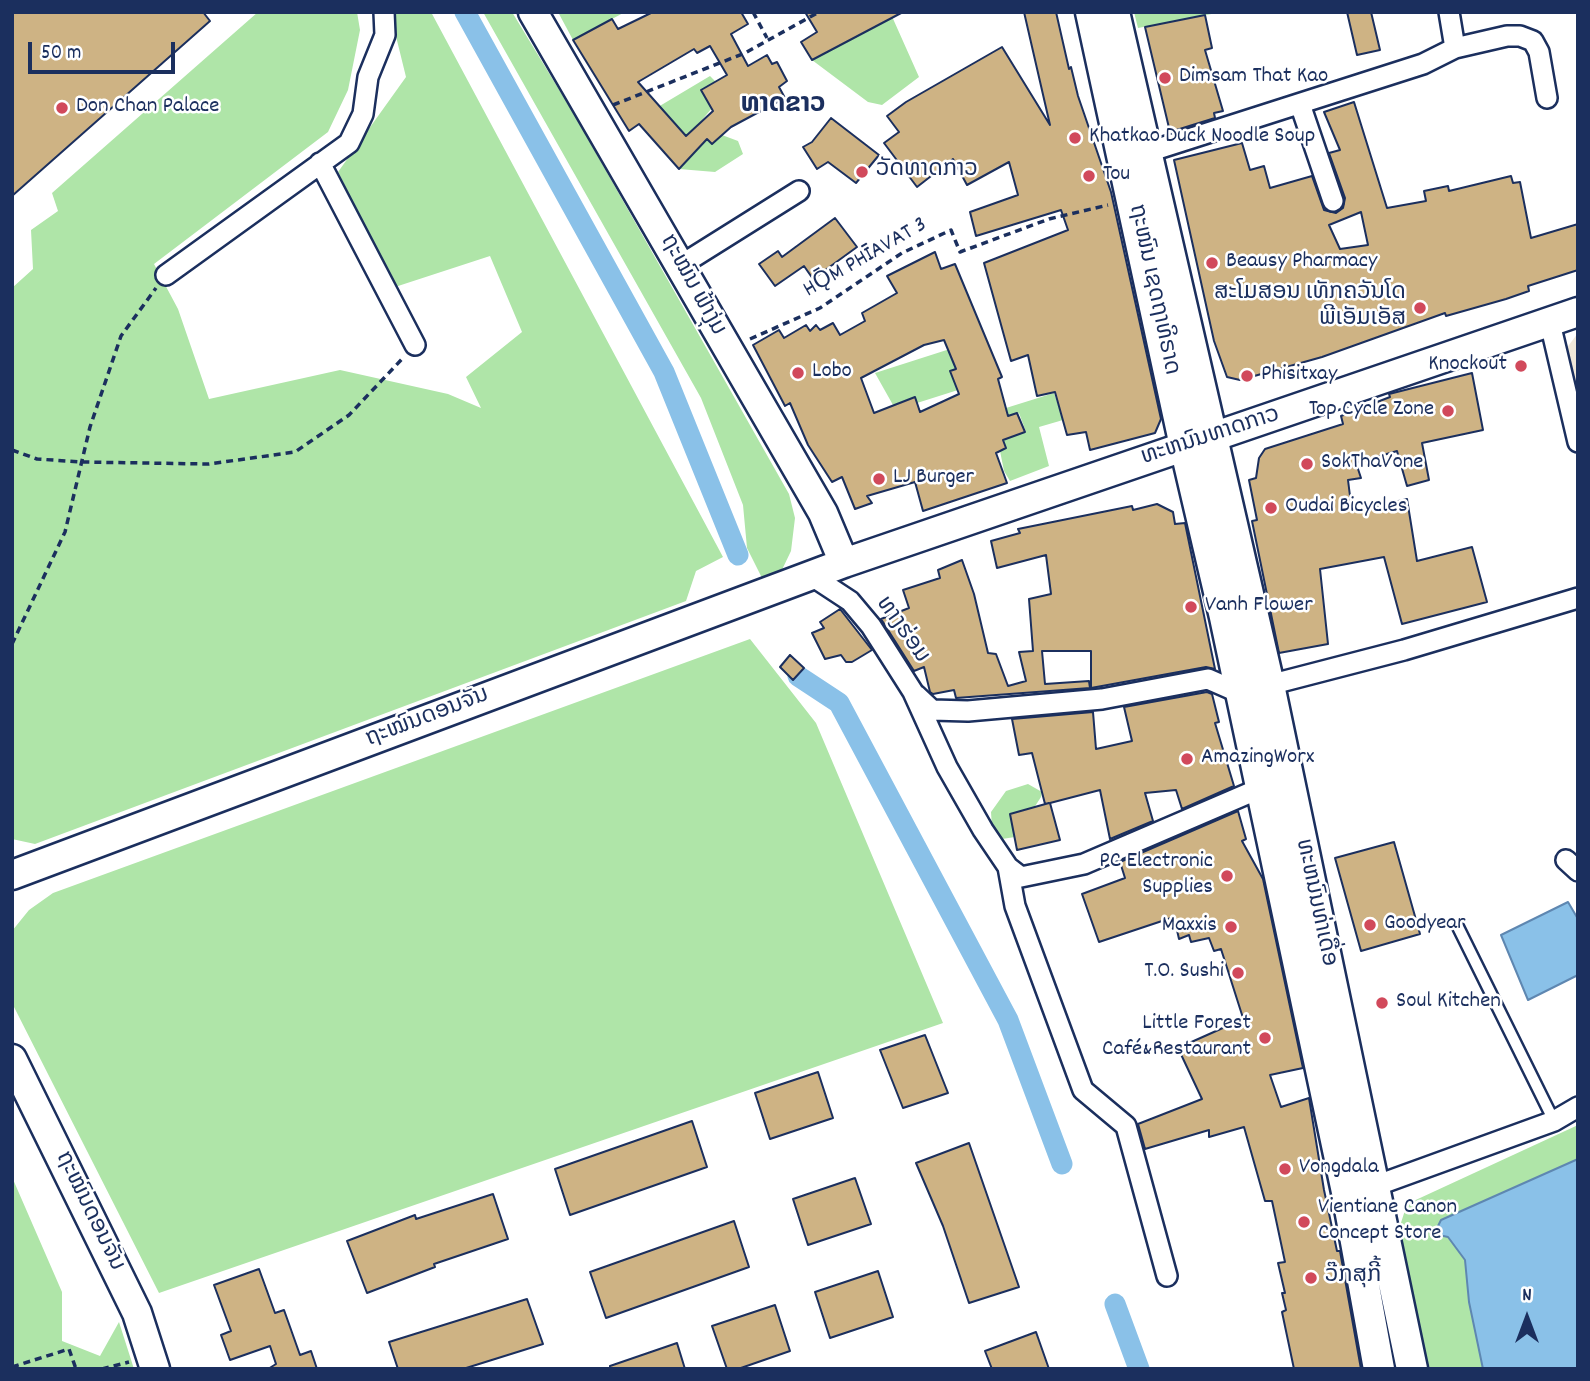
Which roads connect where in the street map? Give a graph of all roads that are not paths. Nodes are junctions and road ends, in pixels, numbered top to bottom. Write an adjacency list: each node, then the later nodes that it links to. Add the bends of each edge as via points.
1 (384, 12): 10 (street, via 385,35 368,76 363,114 349,143)
2 (533, 12): 13 (street, ຖະໝົນ ຟ້າງຸ່ມ)
3 (1091, 12): 18 (main road, ຖະໜົນ ເຊດຖາທິຣາດ, via 1133,199)
4 (1114, 12): 9 (main road)
5 (1449, 12): 6 (street)
6 (1455, 48): 7 (street, via 1507,36 1533,41); 8 (street, via 1423,64)
7 (1547, 98)
8 (1300, 104): 9 (street); 12 (street)
9 (1145, 153): 18 (main road)
10 (320, 163): 14 (street); 17 (street)
11 (799, 191): 13 (street)
12 (1332, 201)
13 (681, 265): 20 (street, ຖະໝົນ ຟ້າງຸ່ມ, via 823,513)
14 (166, 275)
15 (1578, 312): 16 (street, ທະຫນົນທາດກາວ)
16 (1550, 323): 18 (street, ທະຫນົນທາດກາວ); 19 (street)
17 (415, 345)
18 (1198, 442): 20 (street, ທະຫນົນທາດກາວ); 23 (main road, ທະຫນົນທ່າເດື່ອ); 25 (main road, ທະຫນົນທ່າເດື່ອ)
19 (1578, 442)
20 (844, 563): 21 (street, ຖະໝົນດອນຈັນ)
21 (812, 576): 24 (street, ທາງຮ່ອມ, via 850,601); 28 (street, ຖະໝົນດອນຈັນ)
22 (1578, 598): 23 (street)
23 (1269, 685): 33 (main road, ທະຫນົນທ່າເດື່ອ)
24 (913, 692): 25 (street, via 932,710 968,711 1102,698 1208,679); 27 (street, ທາງຮ່ອມ, via 953,779)
25 (1240, 693): 26 (main road, ທະຫນົນທ່າເດື່ອ)
26 (1261, 788): 27 (street, via 1084,864 1021,877); 33 (main road, ທະຫນົນທ່າເດື່ອ)
27 (1008, 867): 34 (street, via 1015,906 1083,1090 1126,1126)
28 (12, 875)
29 (1458, 927): 32 (lane)
30 (12, 1059): 35 (street, ຖະໝົນດອນຈັນ, via 137,1313)
31 (1578, 1107): 32 (street)
32 (1554, 1121): 33 (street)
33 (1360, 1190): 36 (main road, ທະຫນົນທ່າເດື່ອ); 37 (main road, ທະຫນົນທ່າເດື່ອ)
34 (1167, 1276)
35 (155, 1369)
36 (1379, 1369)
37 (1412, 1369)

